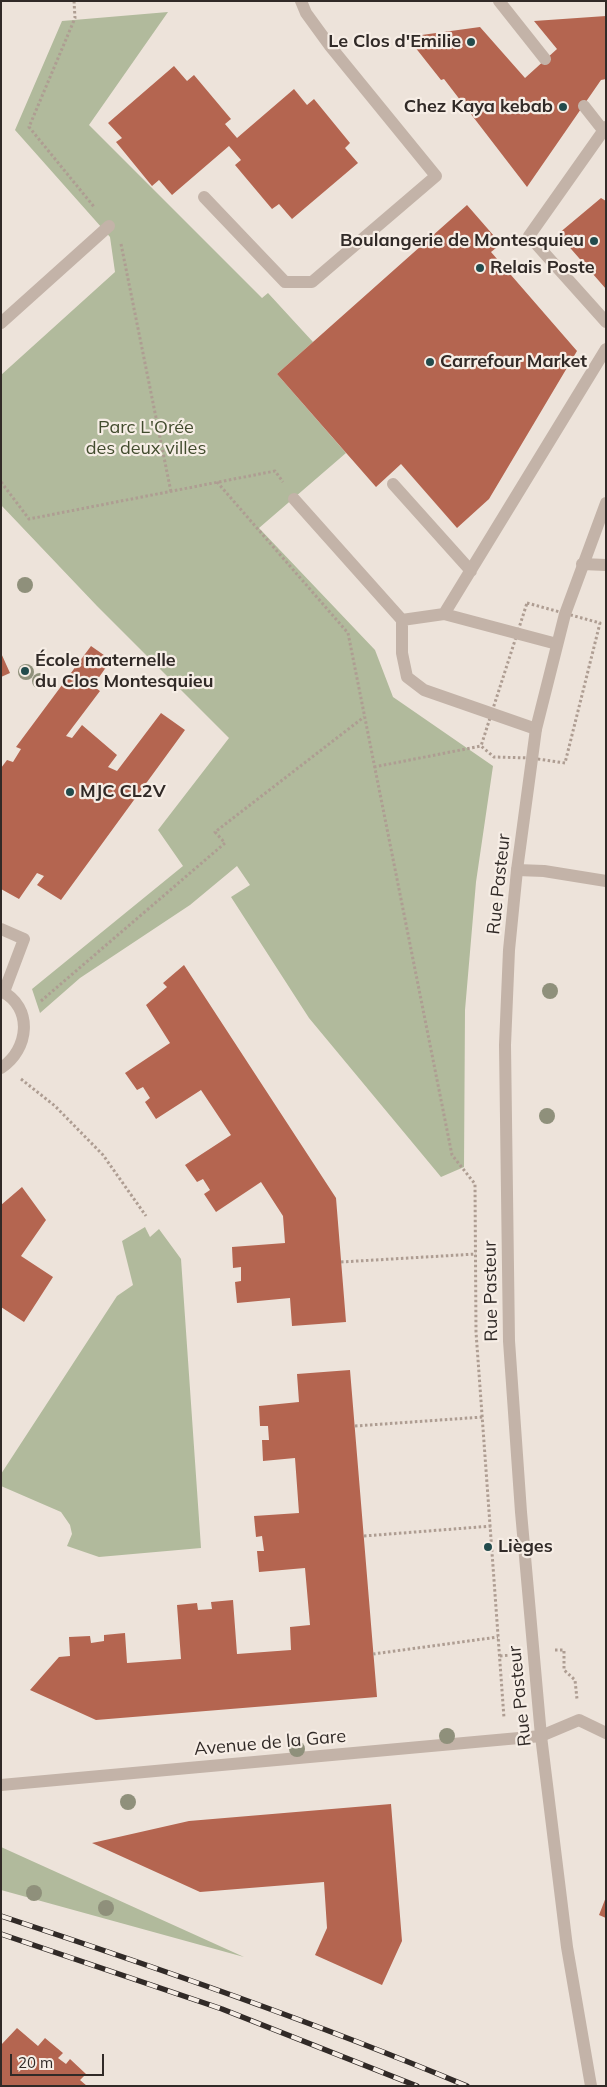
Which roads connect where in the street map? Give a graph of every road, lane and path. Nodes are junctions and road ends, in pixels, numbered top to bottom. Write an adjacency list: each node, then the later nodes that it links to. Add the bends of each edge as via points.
1 (74, 1): 8 (path, via 75,18 29,127)
2 (302, 1): 7 (street, via 330,46 436,176 312,282 285,282)
3 (499, 1): 4 (street)
4 (546, 59)
5 (584, 106): 6 (street)
6 (604, 128): 9 (street, via 529,236)
7 (204, 197)
8 (109, 226): 10 (street); 15 (path, via 123,248)
9 (606, 322)
10 (1, 323)
11 (606, 349): 20 (street)
12 (1, 482): 15 (path, via 30,519)
13 (217, 482): 15 (path); 16 (path, via 275,471); 24 (path, via 348,633)
14 (393, 484): 20 (street)
15 (170, 492)
16 (294, 499): 22 (street)
17 (606, 503): 18 (street, Rue Pasteur)
18 (582, 564): 19 (street); 23 (street, Rue Pasteur)
19 (606, 566)
20 (471, 571): 21 (street)
21 (444, 614): 22 (street); 23 (street)
22 (402, 620): 25 (street, via 402,653 407,677 424,690)
23 (557, 644): 25 (street, Rue Pasteur)
24 (364, 718): 27 (path); 32 (path, via 215,832 225,843)
25 (536, 729): 28 (street, Rue Pasteur)
26 (481, 746): 27 (path)
27 (374, 767): 35 (path, via 452,1155 475,1184)
28 (517, 870): 29 (street); 44 (street, Rue Pasteur, via 509,950 505,1045 508,1341)
29 (606, 881)
30 (1, 929): 31 (street, via 24,939)
31 (2, 991): 32 (street, via 12,999)
32 (23, 1017): 33 (street, via 25,1032 22,1046)
33 (3, 1067): 34 (path, via 54,1106 103,1156)
34 (146, 1216)
35 (476, 1254): 36 (path); 37 (path, via 476,1332)
36 (342, 1262)
37 (483, 1417): 38 (path); 39 (path)
38 (355, 1426)
39 (492, 1526): 40 (path); 41 (path)
40 (364, 1536)
41 (498, 1636): 42 (path); 45 (path)
42 (373, 1654)
43 (606, 1733): 44 (street, Avenue de la Gare, via 579,1720)
44 (541, 1736): 45 (street, Avenue de la Gare); 47 (street, Rue Pasteur, via 567,1947)
45 (505, 1739): 46 (street, Avenue de la Gare)
46 (1, 1785)
47 (591, 2086)

